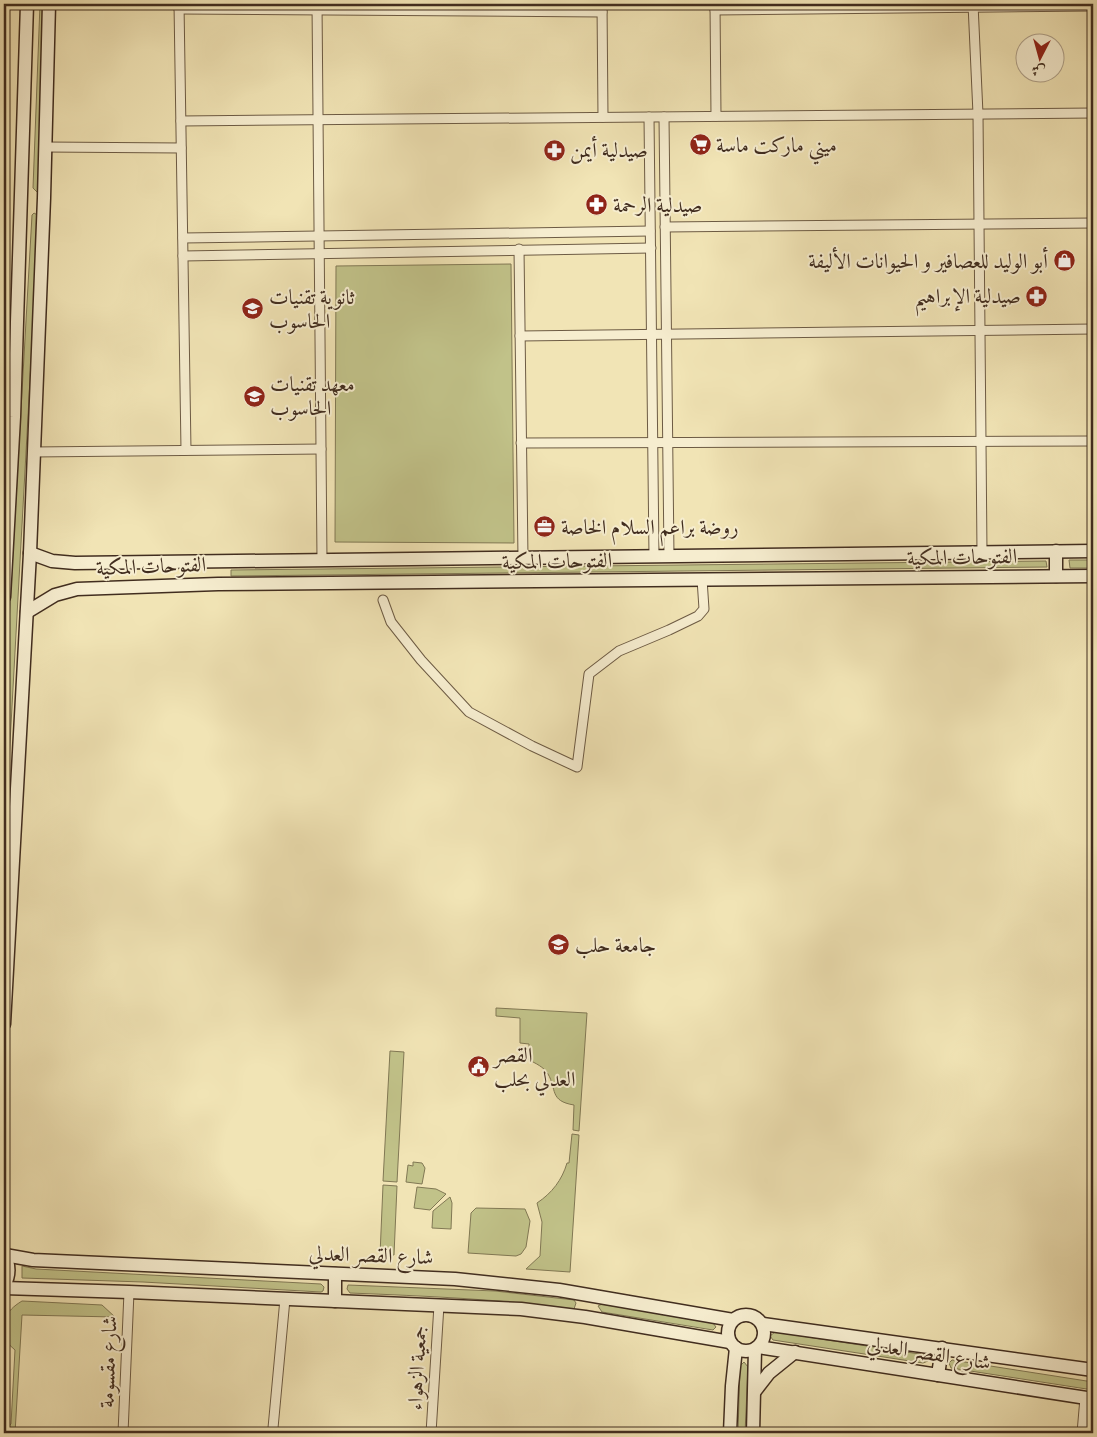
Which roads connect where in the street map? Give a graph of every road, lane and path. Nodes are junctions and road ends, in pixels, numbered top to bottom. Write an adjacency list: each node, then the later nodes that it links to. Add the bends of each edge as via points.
1 (26, 4): 19 (street)
2 (49, 4): 17 (street)
3 (179, 6): 6 (street); 16 (street)
4 (973, 6): 5 (street); 7 (street); 10 (street)
5 (1093, 6)
6 (317, 7): 8 (street); 15 (street)
7 (715, 7): 11 (street)
8 (602, 8): 12 (street)
9 (1093, 113): 10 (street)
10 (978, 114): 11 (street); 22 (street)
11 (716, 116): 14 (street)
12 (604, 117): 13 (street); 15 (street)
13 (649, 117): 14 (street); 24 (street)
14 (664, 117): 23 (street)
15 (318, 120): 16 (street); 25 (street)
16 (181, 121): 18 (street)
17 (45, 147): 18 (street); 20 (street)
18 (181, 148): 26 (street)
19 (20, 198): 20 (street); 36 (street)
20 (44, 198): 37 (street)
21 (1093, 223): 22 (street)
22 (979, 224): 23 (street); 32 (street)
23 (665, 226): 34 (street)
24 (650, 231): 25 (street); 27 (street)
25 (319, 236): 26 (street); 29 (street)
26 (183, 238): 30 (street)
27 (651, 248): 28 (street); 33 (street)
28 (519, 249): 29 (street); 35 (street)
29 (319, 254): 30 (street); 43 (street)
30 (183, 256): 44 (street)
31 (1093, 329): 32 (street)
32 (980, 330): 34 (street); 38 (street)
33 (652, 334): 34 (street); 35 (street); 40 (street)
34 (666, 334): 41 (street)
35 (520, 336): 42 (street)
36 (14, 417): 37 (street); 59 (street)
37 (34, 418): 45 (street)
38 (981, 441): 39 (street); 41 (street); 47 (street)
39 (1093, 441)
40 (653, 442): 41 (street); 42 (street); 50 (street)
41 (668, 442): 51 (street)
42 (521, 443): 52 (street)
43 (321, 449): 44 (street); 53 (street)
44 (186, 450): 45 (street)
45 (33, 452): 49 (street)
46 (1093, 551): 48 (street)
47 (982, 552): 48 (street); 51 (street)
48 (1056, 552): 55 (street)
49 (30, 553): 54 (street, via 52,562 67,563); 61 (street)
50 (654, 556): 51 (street); 52 (street)
51 (669, 556)
52 (523, 558): 53 (street)
53 (322, 560): 54 (street)
54 (217, 561): 58 (street)
55 (1056, 576): 56 (street, الفتوحات المكية); 57 (street, الفتوحات المكية)
56 (1093, 576)
57 (702, 579): 58 (street, الفتوحات المكية); 60 (street, via 704,609 698,616 618,651 589,674 577,767 469,712 391,622)
58 (218, 584): 61 (street, الفتوحات المكية, via 76,589 55,595)
59 (4, 596)
60 (383, 600)
61 (27, 612): 62 (street)
62 (4, 1024)
63 (4, 1254): 64 (street, شارع القصر العدلي, via 33,1260); 65 (street, via 9,1272)
64 (335, 1274): 67 (street, شارع القصر العدلي, via 455,1279); 69 (street)
65 (4, 1287): 66 (street)
66 (129, 1292): 68 (street); 83 (street, شارع مقسومة)
67 (588, 1295): 71 (street); 72 (street, شارع القصر العدلي)
68 (285, 1299): 69 (street); 82 (street)
69 (335, 1300): 70 (street)
70 (439, 1305): 71 (street, via 521,1308); 84 (street, جمعية الزهواء)
71 (585, 1317): 74 (street)
72 (733, 1320): 73 (street, via 749,1315); 74 (street, via 728,1329)
73 (763, 1324): 75 (street, via 764,1338); 76 (street, شارع القصر العدلي)
74 (733, 1345): 75 (street, via 744,1351); 85 (street)
75 (757, 1348): 77 (street, شارع القصر العدلي); 80 (street)
76 (942, 1348): 78 (street, شارع القصر العدلي); 79 (street)
77 (795, 1352): 79 (street, شارع القصر العدلي); 80 (street, via 773,1369)
78 (1093, 1370)
79 (938, 1375): 81 (street, شارع القصر العدلي)
80 (754, 1391): 86 (street)
81 (1089, 1398): 87 (street)
82 (273, 1428)
83 (122, 1433)
84 (431, 1433)
85 (730, 1433)
86 (753, 1433)
87 (1082, 1433)

